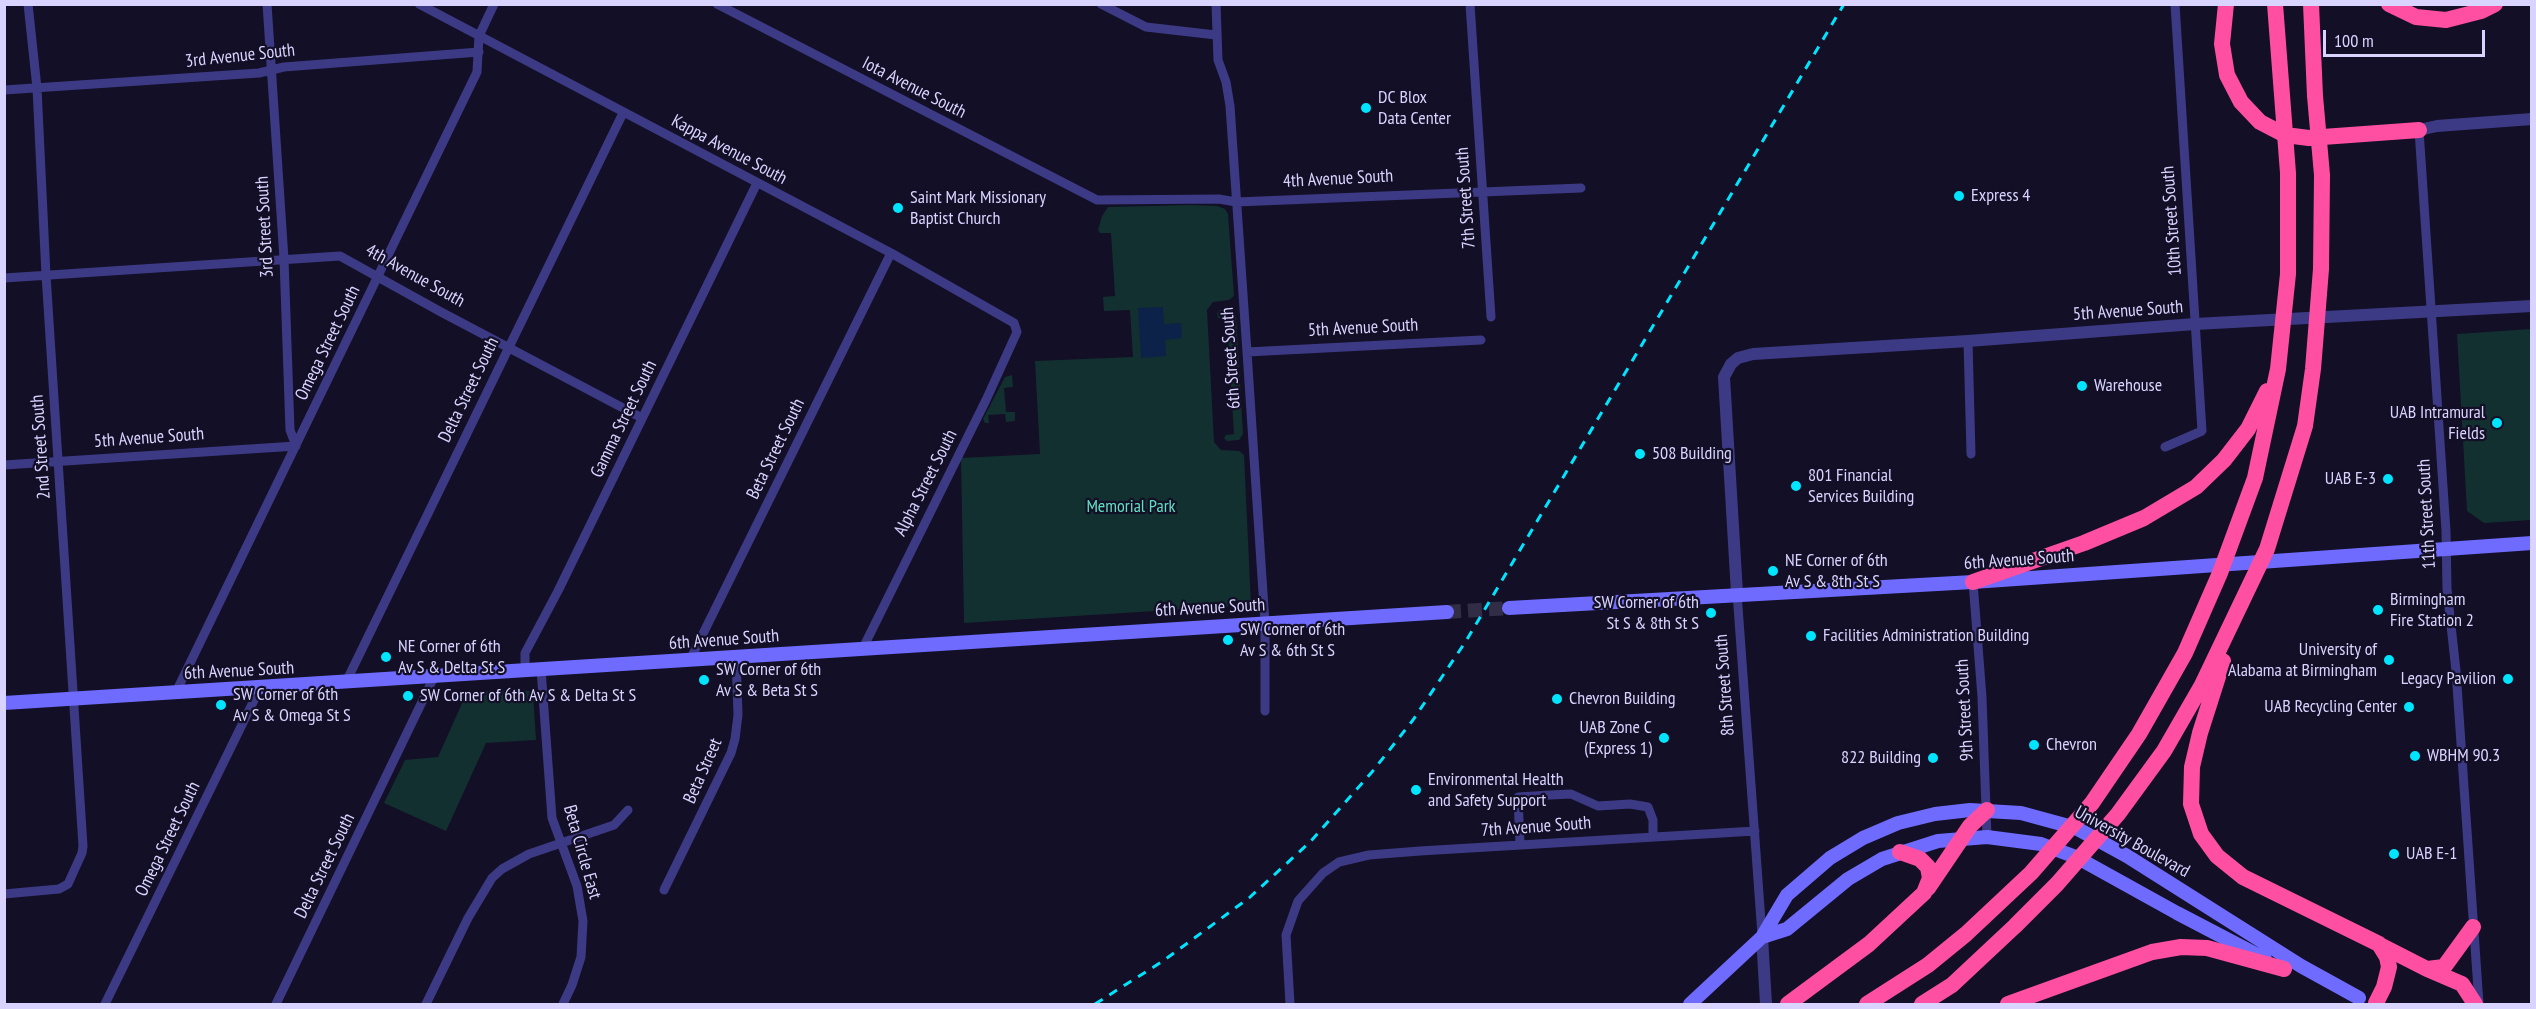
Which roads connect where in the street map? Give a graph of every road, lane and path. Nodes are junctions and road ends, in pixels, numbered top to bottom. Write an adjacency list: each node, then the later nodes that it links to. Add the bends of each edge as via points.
1 (28, 4): 19 (street, 2nd Street South)
2 (267, 4): 18 (street, 3rd Street South)
3 (419, 4): 16 (street, Kappa Avenue South)
4 (494, 4): 16 (street, Omega Street South)
5 (717, 4): 27 (street, Iota Avenue South)
6 (1101, 4): 15 (street, via 1146,27)
7 (1216, 4): 15 (street, 6th Street South)
8 (1470, 4): 26 (street, 7th Street South)
9 (2175, 4): 37 (street, 10th Street South)
10 (2226, 4): 23 (highway, via 2222,44 2227,75 2241,102 2260,122 2291,136 2309,138)
11 (2275, 4): 44 (highway, via 2288,173 2288,274)
12 (2311, 4): 55 (highway, via 2322,175 2321,269 2313,369 2305,426 2267,549)
13 (2389, 4): 14 (highway, via 2416,17 2446,20)
14 (2495, 4)
15 (1216, 35): 28 (street, 6th Street South, via 1230,106)
16 (479, 36): 17 (street, Omega Street South); 21 (street, Kappa Avenue South)
17 (478, 52): 18 (street, 3rd Avenue South); 33 (street, Omega Street South, via 477,72)
18 (272, 70): 19 (street, 3rd Avenue South); 30 (street, 3rd Street South)
19 (37, 88): 20 (street, 3rd Avenue South); 31 (street, 2nd Street South)
20 (4, 90)
21 (623, 112): 24 (street, Kappa Avenue South); 41 (street, Delta Street South)
22 (2532, 119): 23 (street)
23 (2419, 130): 35 (street, 11th Street South)
24 (757, 183): 29 (street, Kappa Avenue South); 45 (street, Gamma Street South)
25 (1581, 188): 26 (street, 4th Avenue South)
26 (1481, 190): 28 (street, 4th Avenue South); 36 (street, 7th Street South)
27 (1097, 200): 28 (street, 4th Avenue South)
28 (1236, 202): 42 (street, 6th Street South)
29 (891, 253): 38 (street, Kappa Avenue South, via 1014,323); 61 (street, Beta Street South)
30 (284, 259): 31 (street, 4th Avenue South); 33 (street, 4th Avenue South, via 340,256); 46 (street, 3rd Street South, via 290,430)
31 (46, 275): 32 (street, 4th Avenue South); 49 (street, 2nd Street South)
32 (4, 278)
33 (377, 278): 41 (street, 4th Avenue South); 46 (street, Omega Street South)
34 (2532, 306): 35 (street, 5th Avenue South)
35 (2432, 312): 37 (street, 5th Avenue South); 52 (street, 11th Street South)
36 (1491, 317)
37 (2195, 324): 40 (street, 5th Avenue South); 47 (street, 10th Street South, via 2202,431)
38 (1017, 332): 59 (street, Alpha Street South)
39 (1481, 340): 42 (street, 5th Avenue South)
40 (1968, 341): 43 (street, 5th Avenue South, via 1753,354); 48 (street)
41 (507, 348): 45 (street, 4th Avenue South); 65 (street, Delta Street South)
42 (1247, 352): 58 (street, 6th Street South)
43 (1731, 364): 54 (street, 8th Street South, via 1724,377)
44 (2278, 369): 53 (highway, via 2248,429 2196,487 2144,519); 98 (highway, via 2255,478 2240,519 2185,653 2139,734 2092,803 2031,873 1928,965)
45 (642, 418): 63 (street, Gamma Street South, via 525,653)
46 (296, 446): 49 (street, 5th Avenue South); 67 (street, Omega Street South)
47 (2164, 447)
48 (1971, 454)
49 (58, 462): 50 (street, 5th Avenue South); 68 (street, 2nd Street South)
50 (4, 465)
51 (2532, 543): 52 (main road, 6th Avenue South)
52 (2446, 548): 53 (main road, 6th Avenue South); 83 (street, 11th Street South)
53 (1973, 582): 54 (main road, 6th Avenue South); 72 (street, 9th Street South)
54 (1737, 594): 56 (main road, 6th Avenue South); 73 (street, 8th Street South)
55 (2242, 604): 85 (highway, via 2192,767 2192,804 2201,834 2217,856 2243,877); 99 (highway, via 2164,751 2118,814 2056,884 1952,985)
56 (1509, 608)
57 (1447, 612): 58 (main road, 6th Avenue South)
58 (1265, 623): 59 (main road, 6th Avenue South); 70 (street, 6th Street South)
59 (863, 648): 60 (main road, 6th Avenue South)
60 (736, 657): 61 (main road, 6th Avenue South); 80 (street, Beta Street, via 735,739)
61 (690, 660): 62 (main road, 6th Avenue South)
62 (541, 669): 63 (main road, 6th Avenue South); 77 (street, Beta Circle East, via 550,802)
63 (525, 670): 64 (main road, 6th Avenue South)
64 (434, 677): 65 (main road, 6th Avenue South); 91 (street, Delta Street South)
65 (346, 682): 66 (main road, 6th Avenue South)
66 (260, 687): 67 (main road, 6th Avenue South); 90 (street, Omega Street South)
67 (176, 692): 68 (main road, 6th Avenue South)
68 (74, 699): 69 (main road, 6th Avenue South); 82 (street, 2nd Street South, via 82,854 68,884 59,889)
69 (4, 703)
70 (1265, 711)
71 (628, 810): 77 (street, via 614,825)
72 (1987, 810): 75 (street, 9th Street South); 76 (highway); 84 (main road, University Boulevard, via 1917,818 1846,847 1787,895); 88 (main road, University Boulevard, via 2040,817 2093,837)
73 (1755, 831): 74 (street, 7th Avenue South); 84 (street, 8th Street South)
74 (1653, 836): 78 (street, 7th Avenue South); 78 (street, via 1648,807 1598,806 1571,794 1518,797)
75 (1987, 837): 76 (main road, University Boulevard); 86 (main road, University Boulevard, via 2041,844 2076,857)
76 (1962, 838): 79 (main road, University Boulevard); 81 (highway)
77 (559, 843): 92 (street, via 523,857 492,878); 93 (street, Beta Circle East, via 577,886 584,921 581,957)
78 (1520, 846): 94 (street, 7th Avenue South, via 1369,855 1339,862 1323,873 1298,901 1286,935)
79 (1900, 852): 81 (highway, via 1920,859 1928,867 1930,878); 84 (main road, University Boulevard, via 1848,879 1787,929)
80 (664, 890)
81 (1924, 893): 97 (highway, via 1869,944)
82 (4, 894)
83 (2473, 927): 87 (highway, via 2444,967); 101 (street, 11th Street South)
84 (1762, 937): 95 (main road, University Boulevard); 96 (street, 8th Street South)
85 (2379, 944): 87 (highway); 89 (highway, via 2389,967)
86 (2284, 969): 88 (main road, University Boulevard); 100 (highway, via 2207,948 2181,947 2152,951)
87 (2427, 969): 101 (highway, via 2462,984)
88 (2359, 998): 89 (main road, University Boulevard)
89 (2379, 1004)
90 (105, 1005)
91 (276, 1005)
92 (426, 1005)
93 (563, 1005)
94 (1290, 1005)
95 (1690, 1005)
96 (1766, 1005)
97 (1788, 1005)
98 (1867, 1005)
99 (1922, 1005)
100 (2008, 1005)
101 (2477, 1005)

